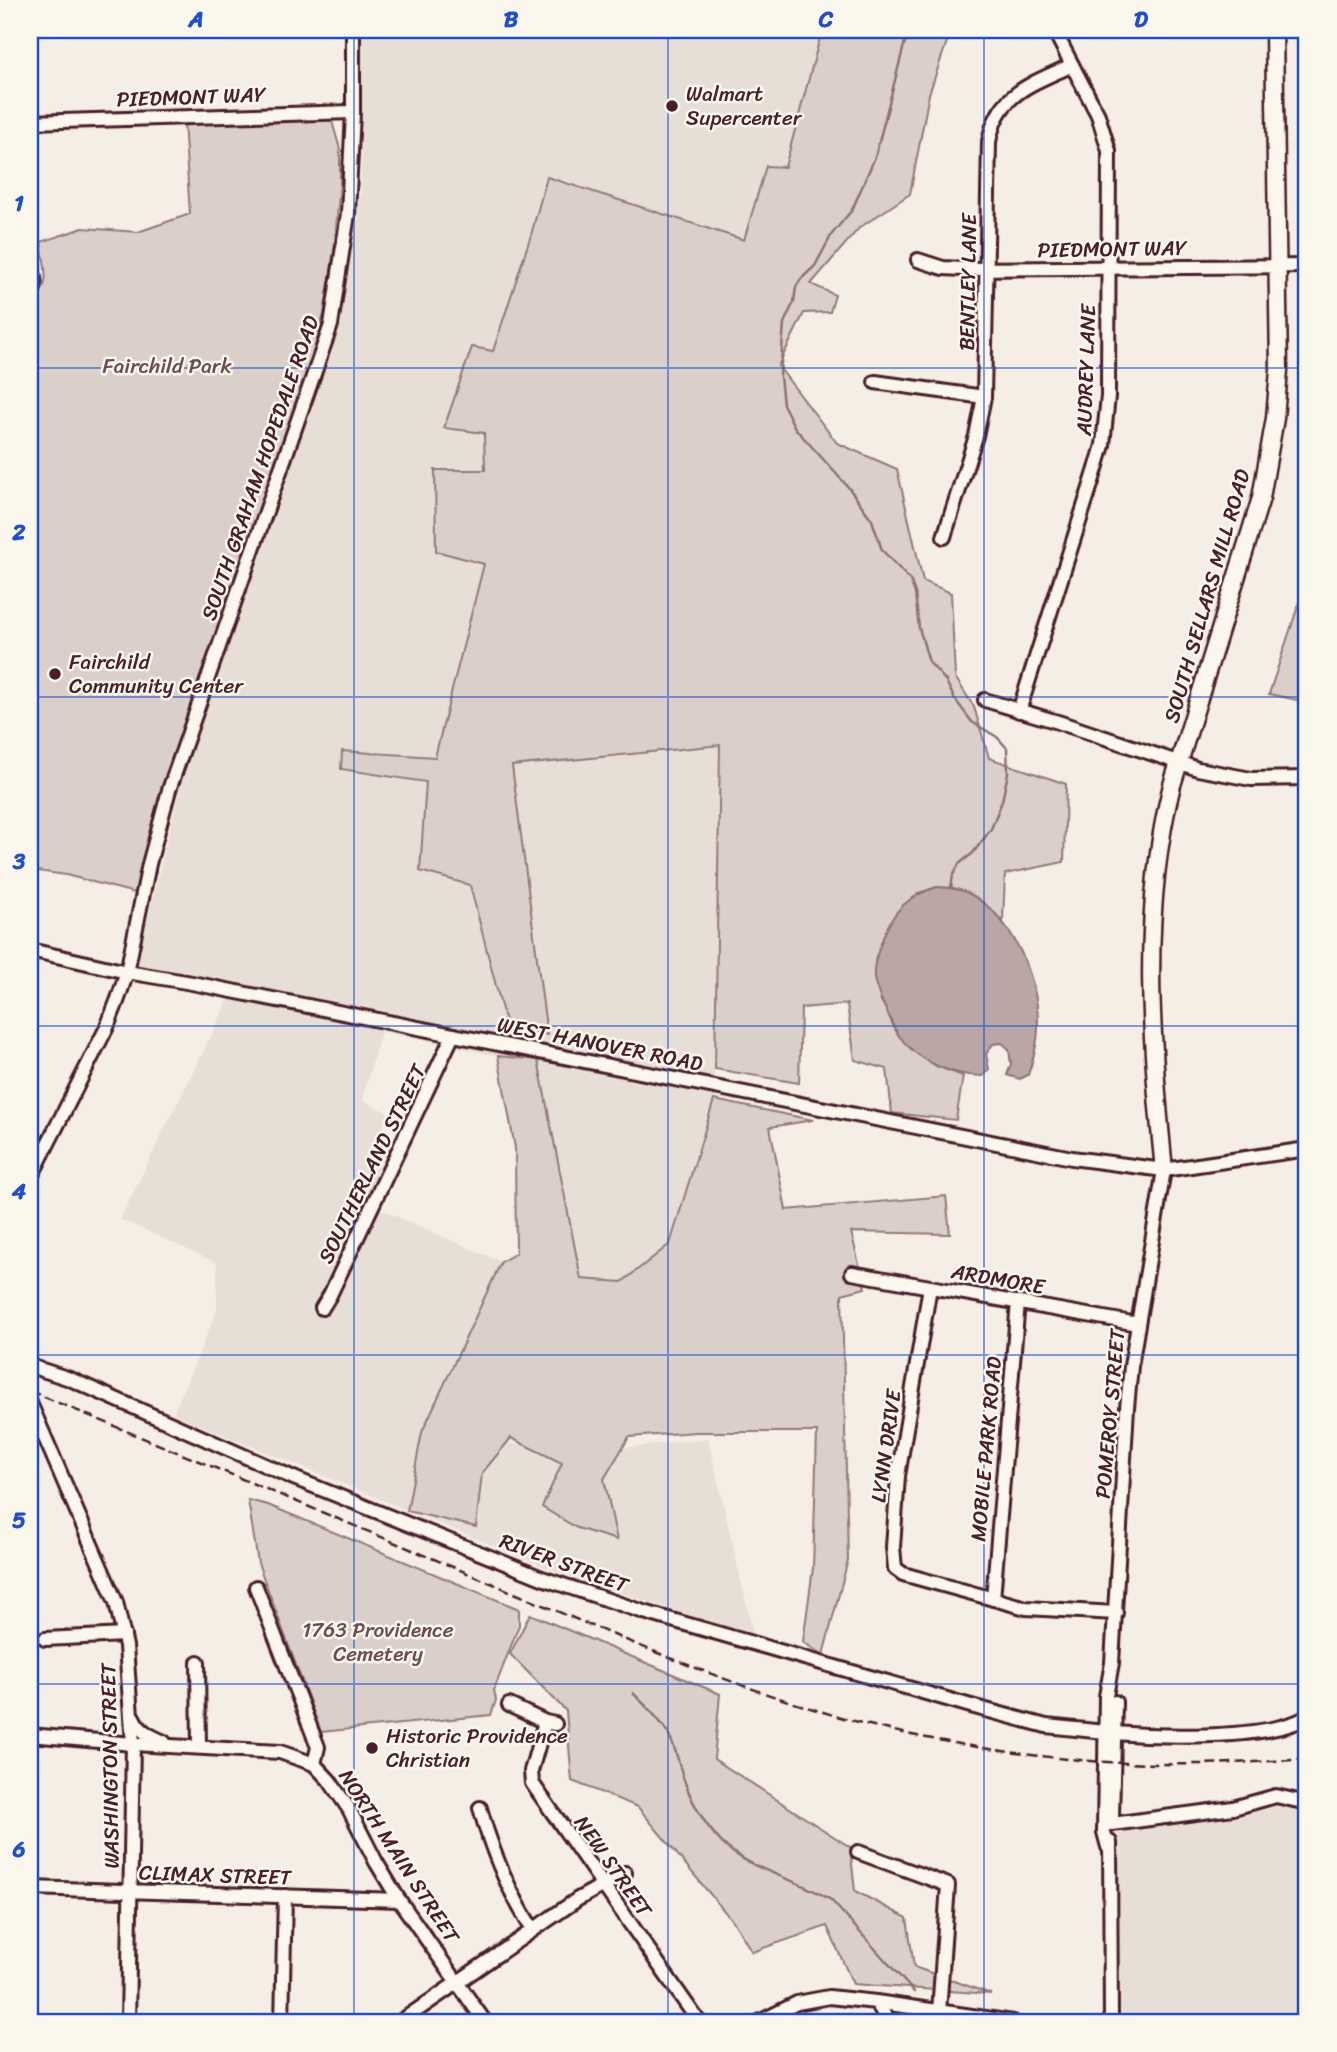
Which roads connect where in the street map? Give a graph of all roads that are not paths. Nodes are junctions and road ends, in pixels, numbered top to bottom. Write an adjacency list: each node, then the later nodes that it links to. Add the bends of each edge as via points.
1 (353, 30): 5 (street, SOUTH GRAHAM HOPEDALE ROAD)
2 (1054, 30): 4 (street, AUDREY LANE)
3 (1275, 30): 9 (main road, SOUTH SELLARS MILL ROAD)
4 (1072, 65): 11 (street, AUDREY LANE, via 1098,115 1109,151); 12 (street, BENTLEY LANE, via 1020,89 996,116 989,142)
5 (353, 112): 6 (street, PIEDMONT WAY); 22 (street, SOUTH GRAHAM HOPEDALE ROAD, via 348,214 331,325 169,790)
6 (30, 122)
7 (30, 260): 13 (street, via 35,284)
8 (918, 260): 12 (street, PIEDMONT WAY, via 943,268)
9 (1278, 266): 10 (street, PIEDMONT WAY); 11 (street, PIEDMONT WAY); 19 (main road, SOUTH SELLARS MILL ROAD, via 1279,370 1261,498)
10 (1307, 266)
11 (1109, 268): 12 (street, PIEDMONT WAY); 18 (street, AUDREY LANE, via 1103,445)
12 (987, 269): 15 (street, BENTLEY LANE)
13 (32, 294)
14 (875, 382): 15 (street)
15 (984, 397): 16 (street, BENTLEY LANE)
16 (944, 537)
17 (985, 700): 18 (street)
18 (1019, 711): 19 (street)
19 (1179, 763): 20 (street, via 1234,777); 25 (main road, SOUTH SELLARS MILL ROAD, via 1152,895 1151,1001)
20 (1307, 778)
21 (30, 950): 22 (street, WEST HANOVER ROAD)
22 (127, 972): 23 (street, WEST HANOVER ROAD); 26 (street, SOUTH GRAHAM HOPEDALE ROAD, via 107,1027)
23 (453, 1035): 25 (street, WEST HANOVER ROAD, via 1072,1158); 30 (street, SOUTHERLAND STREET)
24 (1307, 1149): 25 (street, WEST HANOVER ROAD)
25 (1164, 1170): 31 (street, POMEROY STREET)
26 (30, 1179)
27 (852, 1273): 28 (street, ARDMORE)
28 (930, 1287): 29 (street, ARDMORE); 35 (street, LYNN DRIVE, via 901,1452 893,1562 903,1574)
29 (1018, 1302): 31 (street, ARDMORE); 35 (street, MOBILE PARK ROAD)
30 (321, 1308)
31 (1138, 1324): 36 (street, POMEROY STREET, via 1127,1408)
32 (30, 1366): 43 (street, RIVER STREET, via 542,1578 971,1706 1046,1726)
33 (31, 1409): 37 (street, WASHINGTON STREET, via 116,1602)
34 (257, 1587): 48 (street, NORTH MAIN STREET, via 318,1747)
35 (992, 1599): 36 (street, LYNN DRIVE, via 1026,1608)
36 (1115, 1613): 43 (street, POMEROY STREET)
37 (124, 1635): 38 (street); 41 (street, WASHINGTON STREET)
38 (45, 1639)
39 (198, 1662): 47 (street)
40 (509, 1705): 55 (street, NEW STREET, via 550,1723 531,1771 532,1783)
41 (132, 1716): 45 (street, WASHINGTON STREET); 46 (street, via 138,1728)
42 (1307, 1717): 43 (street, RIVER STREET, via 1278,1727 1186,1736)
43 (1110, 1733): 51 (street, POMEROY STREET); 52 (street, POMEROY STREET, via 1104,1832)
44 (30, 1735): 45 (street)
45 (133, 1744): 46 (street); 57 (street, WASHINGTON STREET)
46 (170, 1745): 47 (street)
47 (200, 1747): 48 (street, via 280,1752)
48 (314, 1765): 59 (street, NORTH MAIN STREET, via 349,1810)
49 (1307, 1803): 51 (street, via 1276,1796 1233,1808)
50 (480, 1808): 60 (street, via 507,1886)
51 (1112, 1824): 52 (street, POMEROY STREET)
52 (1108, 1847): 72 (street, POMEROY STREET)
53 (858, 1852): 63 (street, via 948,1885)
54 (625, 1873): 55 (street)
55 (603, 1884): 60 (street); 68 (street, NEW STREET)
56 (30, 1888): 57 (street, CLIMAX STREET)
57 (131, 1892): 58 (street, CLIMAX STREET); 64 (street, WASHINGTON STREET)
58 (285, 1896): 59 (street, CLIMAX STREET); 65 (street)
59 (399, 1900): 61 (street, NORTH MAIN STREET)
60 (533, 1930): 61 (street)
61 (458, 1982): 66 (street); 67 (street, NORTH MAIN STREET)
62 (876, 2001): 63 (street); 69 (street, via 813,1999); 70 (street)
63 (939, 2012): 71 (street)
64 (128, 2022)
65 (282, 2022)
66 (400, 2022)
67 (485, 2022)
68 (699, 2022)
69 (759, 2022)
70 (889, 2022)
71 (1013, 2022)
72 (1111, 2022)

